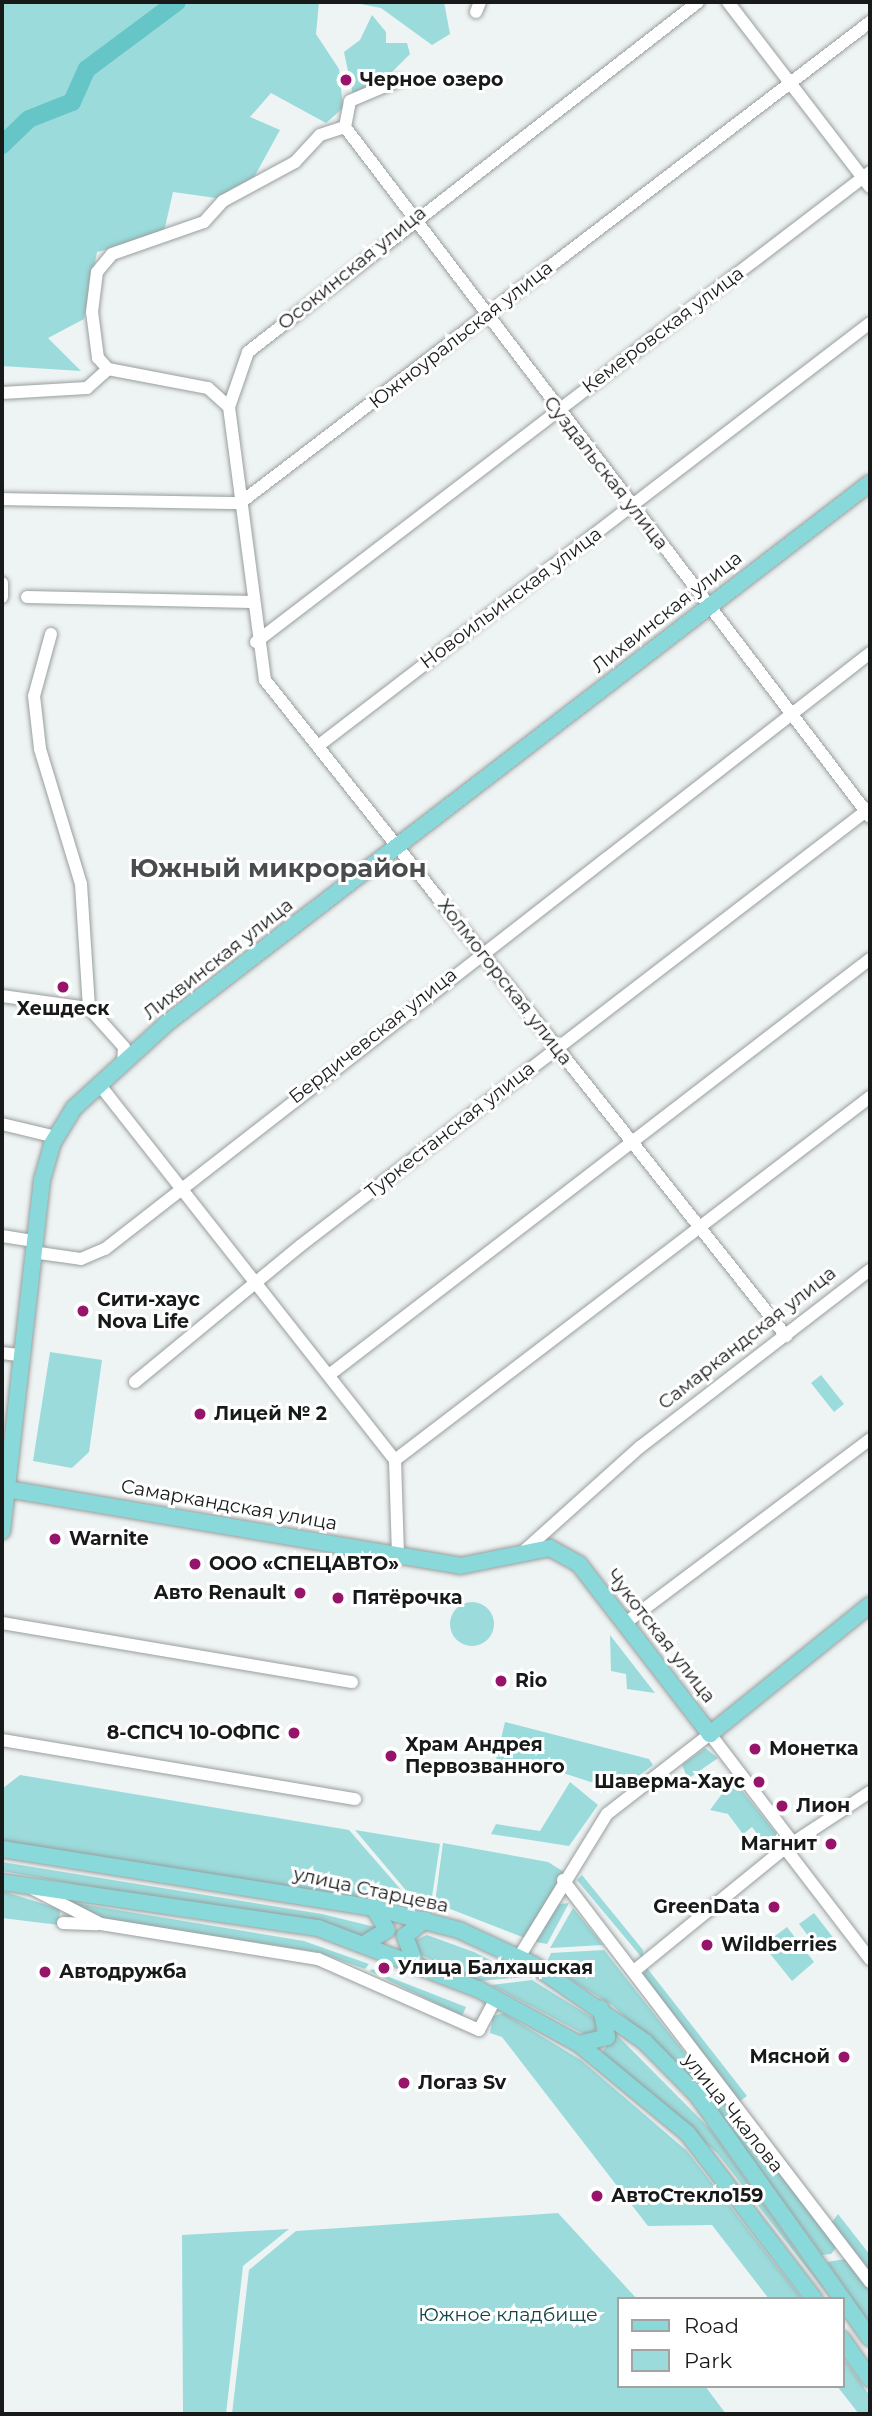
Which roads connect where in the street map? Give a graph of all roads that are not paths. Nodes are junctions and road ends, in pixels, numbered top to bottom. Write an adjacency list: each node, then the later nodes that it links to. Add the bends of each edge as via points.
1 (698, 2): 8 (street, Осокинская улица)
2 (728, 2): 5 (street)
3 (870, 22): 5 (street, Южноуральская улица)
4 (397, 80): 6 (street, via 350,101)
5 (791, 83): 7 (street); 9 (street, Южноуральская улица)
6 (345, 127): 8 (street, Суздальская улица); 11 (street, via 320,135 295,162 223,201 204,222 112,254 97,272 92,312 98,358)
7 (868, 178): 14 (street, Кемеровская улица)
8 (415, 218): 9 (street, Суздальская улица); 13 (street, Осокинская улица, via 248,352)
9 (485, 319): 14 (street, Суздальская улица); 17 (street, Южноуральская улица)
10 (870, 323): 18 (street, Новоильинская улица)
11 (107, 369): 12 (street, via 87,388); 13 (street, via 208,388)
12 (2, 393)
13 (229, 407): 17 (street, Холмогорская улица)
14 (558, 411): 18 (street, Суздальская улица); 25 (street, Кемеровская улица)
15 (870, 483): 23 (main road, Лихвинская улица)
16 (2, 499): 17 (street)
17 (240, 503): 22 (street, Холмогорская улица)
18 (631, 506): 23 (street, Суздальская улица); 28 (street, Новоильинская улица)
19 (2, 583): 20 (street)
20 (2, 597)
21 (27, 597): 22 (street)
22 (251, 602): 25 (street, Холмогорская улица)
23 (710, 606): 27 (street, Суздальская улица); 30 (main road, Лихвинская улица)
24 (51, 634): 34 (street, via 34,696 40,749 81,884)
25 (256, 642): 28 (street, Холмогорская улица, via 265,680)
26 (870, 653): 27 (street, Бердичевская улица)
27 (792, 713): 29 (street, Суздальская улица); 31 (street, Бердичевская улица)
28 (318, 746): 30 (street, Холмогорская улица)
29 (869, 812): 35 (street, Туркестанская улица)
30 (397, 847): 31 (street, Холмогорская улица); 36 (main road, Лихвинская улица, via 163,1026)
31 (481, 951): 35 (street, Холмогорская улица); 42 (street, Бердичевская улица)
32 (870, 959): 41 (street)
33 (2, 996): 34 (street)
34 (89, 1008): 36 (street, via 124,1047)
35 (556, 1047): 41 (street, Холмогорская улица); 47 (street, Туркестанская улица)
36 (123, 1064): 37 (main road, Лихвинская улица)
37 (99, 1084): 40 (main road, Лихвинская улица); 42 (street)
38 (870, 1097): 43 (street)
39 (2, 1124): 40 (street)
40 (56, 1137): 45 (main road, Лихвинская улица)
41 (632, 1142): 43 (street, Холмогорская улица); 50 (street)
42 (179, 1189): 45 (street, Бердичевская улица, via 93,1257); 47 (street)
43 (701, 1229): 48 (street, Холмогорская улица); 53 (street)
44 (2, 1236): 45 (street, Бердичевская улица)
45 (32, 1246): 49 (main road, Лихвинская улица)
46 (870, 1270): 48 (street, Самаркандская улица)
47 (255, 1284): 50 (street); 51 (street, Туркестанская улица)
48 (786, 1336): 56 (street, Самаркандская улица, via 640,1447)
49 (10, 1354): 54 (main road, Лихвинская улица)
50 (329, 1375): 53 (street)
51 (135, 1382)
52 (870, 1439): 61 (street)
53 (395, 1460): 57 (street)
54 (5, 1488): 55 (main road, Лихвинская улица); 57 (main road, Самаркандская улица)
55 (2, 1531)
56 (524, 1551): 58 (main road, Чукотская улица, via 482,1564); 61 (main road, Чукотская улица, via 551,1548 579,1564)
57 (398, 1556): 58 (main road, Самаркандская улица)
58 (448, 1564)
59 (870, 1605): 63 (main road)
60 (2, 1623): 62 (street)
61 (624, 1623): 63 (main road, Чукотская улица)
62 (352, 1682)
63 (710, 1734): 67 (street, Чукотская улица); 69 (street, via 619,1801)
64 (2, 1740): 66 (street)
65 (870, 1792): 67 (street)
66 (355, 1799)
67 (789, 1845): 78 (street, Чукотская улица); 80 (street)
68 (2, 1849): 72 (main road, улица Старцева)
69 (563, 1880): 77 (street); 80 (street)
70 (2, 1882): 71 (main road)
71 (23, 1884): 75 (street); 76 (main road, via 318,1928)
72 (374, 1908): 73 (main road, улица Старцева); 76 (main road, via 387,1930)
73 (425, 1920): 77 (main road, улица Старцева); 79 (main road, via 405,1937)
74 (62, 1923): 75 (street)
75 (101, 1924): 81 (street, via 318,1959 479,2031)
76 (367, 1942): 79 (main road)
77 (519, 1957): 82 (main road, улица Чкалова)
78 (870, 1959)
79 (414, 1960): 81 (main road)
80 (634, 1971): 84 (street)
81 (496, 1998): 83 (main road)
82 (600, 2007): 83 (main road, via 607,2038); 86 (main road, улица Чкалова, via 698,2096)
83 (579, 2044): 85 (main road, via 688,2134)
84 (870, 2282)
85 (812, 2297)
86 (841, 2297)
87 (844, 2301): 88 (main road, улица Чкалова)
88 (870, 2338)
89 (844, 2342): 90 (main road)
90 (870, 2379)

